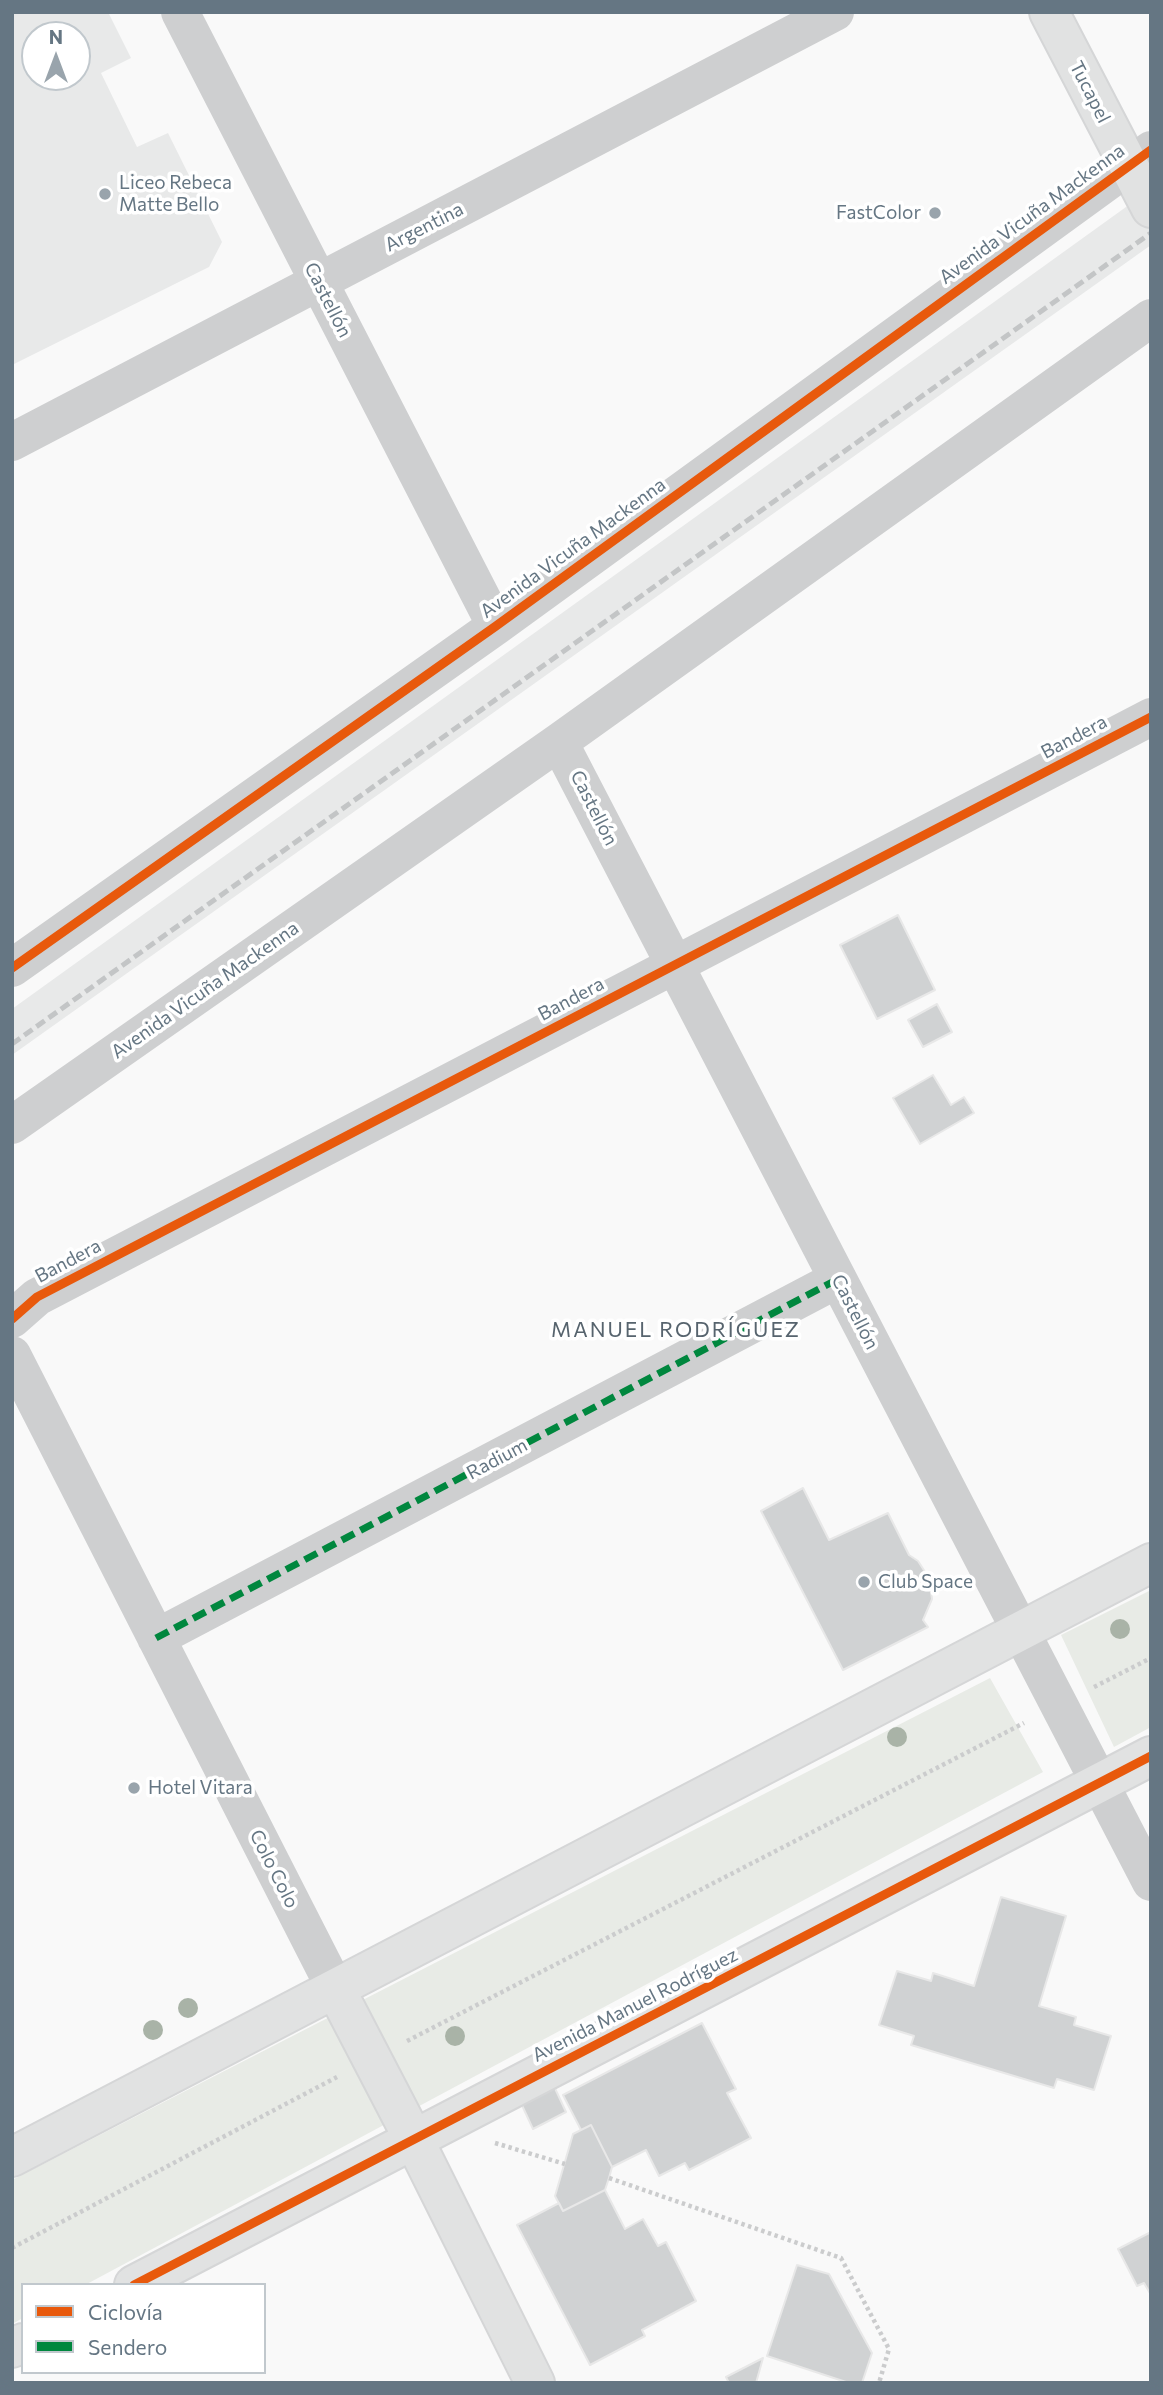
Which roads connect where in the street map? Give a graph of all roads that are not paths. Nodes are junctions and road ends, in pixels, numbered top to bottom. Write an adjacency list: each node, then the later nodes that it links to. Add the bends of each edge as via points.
1 (180, 12): 6 (street, Castellón)
2 (835, 12): 6 (street, Argentina)
3 (1049, 12): 4 (main road, Tucapel)
4 (1140, 158): 5 (main road, Tucapel); 9 (street, Avenida Vicuña Mackenna)
5 (1151, 208)
6 (319, 282): 8 (street, Argentina); 9 (street, Castellón)
7 (1151, 318): 11 (street, Avenida Vicuña Mackenna)
8 (12, 442)
9 (496, 626): 13 (street, Avenida Vicuña Mackenna)
10 (1151, 717): 12 (street, Bandera)
11 (559, 742): 12 (street, Castellón); 14 (street, Avenida Vicuña Mackenna)
12 (675, 965): 15 (street, Castellón); 16 (street, Bandera, via 37,1297)
13 (12, 968)
14 (12, 1125)
15 (838, 1279): 19 (street, Castellón); 20 (street, Radium)
16 (12, 1319)
17 (12, 1355): 20 (street, Colo Colo)
18 (1151, 1563): 19 (main road)
19 (1021, 1630): 22 (street, Castellón); 24 (main road)
20 (156, 1638): 24 (street, Colo Colo)
21 (1151, 1756): 22 (main road, Avenida Manuel Rodríguez)
22 (1100, 1783): 23 (street, Castellón); 25 (main road, Avenida Manuel Rodríguez)
23 (1151, 1882)
24 (336, 1990): 25 (main road, Colo Colo); 26 (main road)
25 (414, 2140): 27 (main road, Avenida Manuel Rodríguez); 28 (main road, Colo Colo)
26 (12, 2157)
27 (138, 2283)
28 (535, 2383)

